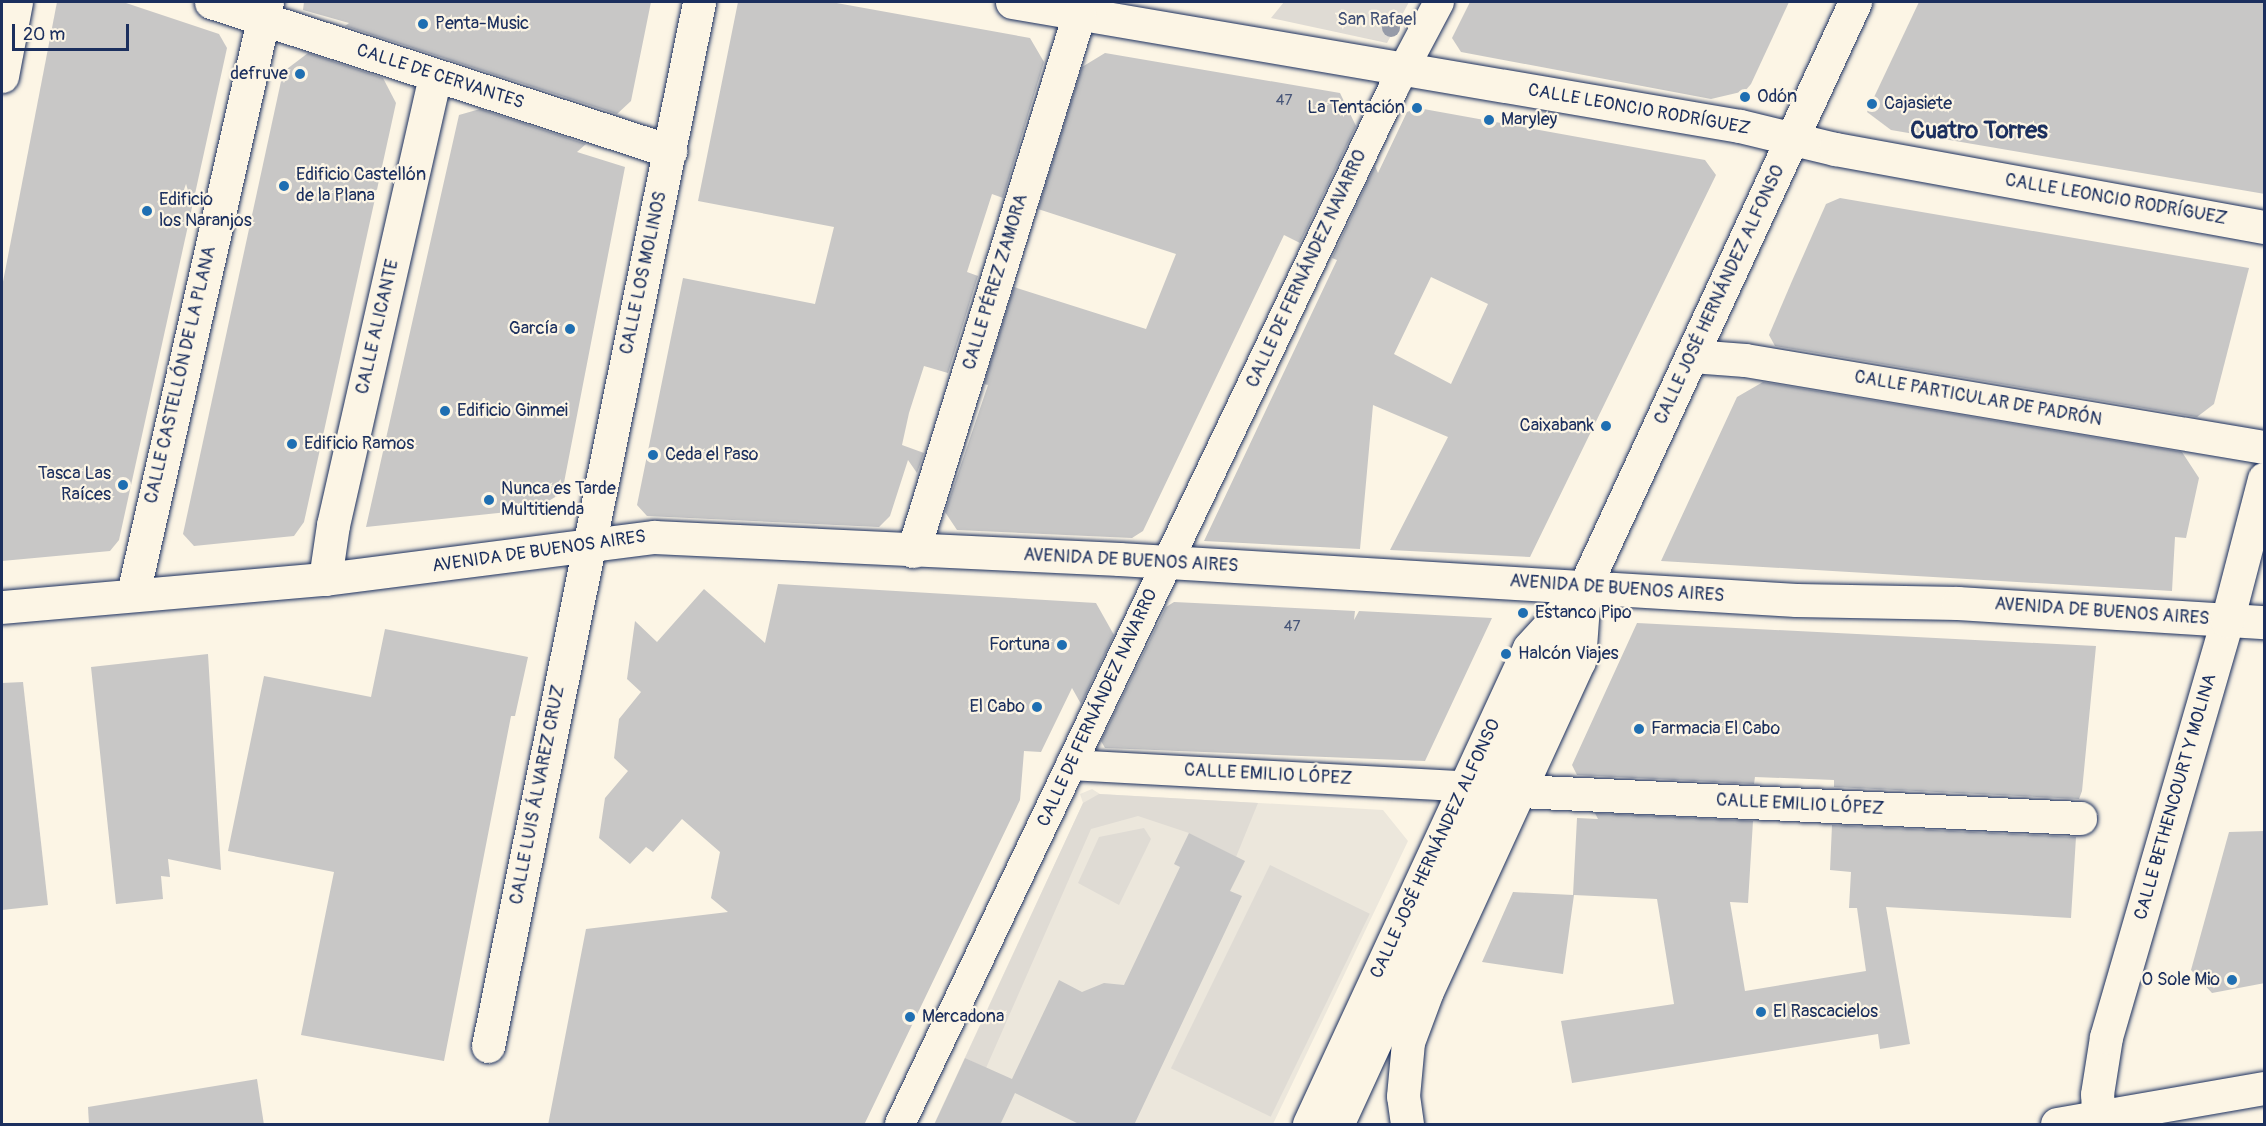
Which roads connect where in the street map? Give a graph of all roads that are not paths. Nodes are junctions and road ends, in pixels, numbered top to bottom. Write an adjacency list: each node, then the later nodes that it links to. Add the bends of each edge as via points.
1 (16, 2): 10 (main road)
2 (211, 2): 7 (main road, CALLE DE CERVANTES)
3 (699, 2): 13 (main road, CALLE LOS MOLINOS)
4 (1012, 2): 8 (main road, CALLE LEONCIO RODRÍGUEZ)
5 (1439, 2): 9 (street, CALLE DE FERNÁNDEZ NAVARRO)
6 (1855, 2): 12 (main road, CALLE JOSÉ HERNÁNDEZ ALFONSO)
7 (264, 9): 11 (main road, CALLE DE CERVANTES); 23 (main road, CALLE CASTELLÓN DE LA PLANA)
8 (1079, 14): 9 (main road, CALLE LEONCIO RODRÍGUEZ); 19 (main road, CALLE PÉREZ ZAMORA)
9 (1404, 69): 12 (main road, CALLE LEONCIO RODRÍGUEZ, via 1740,126); 20 (street, CALLE DE FERNÁNDEZ NAVARRO)
10 (2, 76)
11 (435, 76): 13 (main road, CALLE DE CERVANTES); 21 (main road, CALLE ALICANTE, via 333,525)
12 (1792, 139): 14 (main road, CALLE LEONCIO RODRÍGUEZ); 15 (main road, CALLE JOSÉ HERNÁNDEZ ALFONSO)
13 (670, 152): 18 (main road, CALLE LOS MOLINOS)
14 (2265, 227)
15 (1692, 356): 16 (main road, CALLE PARTICULAR DE PADRÓN, via 1745,360); 22 (main road, CALLE JOSÉ HERNÁNDEZ ALFONSO)
16 (2265, 447)
17 (2265, 479): 25 (main road, CALLE BETHENCOURT Y MOLINA)
18 (588, 544): 19 (main road, AVENIDA DE BUENOS AIRES, via 654,537); 21 (main road, AVENIDA DE BUENOS AIRES, via 532,555); 31 (main road, CALLE LUIS ÁLVAREZ CRUZ)
19 (913, 551): 20 (main road, AVENIDA DE BUENOS AIRES)
20 (1167, 562): 22 (main road, AVENIDA DE BUENOS AIRES); 27 (street, CALLE DE FERNÁNDEZ NAVARRO)
21 (326, 579): 23 (main road, AVENIDA DE BUENOS AIRES, via 199,592)
22 (1584, 588): 25 (main road, AVENIDA DE BUENOS AIRES, via 1796,600 1958,603); 28 (main road, CALLE JOSÉ HERNÁNDEZ ALFONSO, via 1529,648); 29 (main road, CALLE JOSÉ HERNÁNDEZ ALFONSO, via 1579,661); 33 (main road)
23 (133, 594): 24 (main road, AVENIDA DE BUENOS AIRES)
24 (2, 607)
25 (2227, 621): 26 (main road, AVENIDA DE BUENOS AIRES); 34 (main road, CALLE BETHENCOURT Y MOLINA, via 2106,1037 2097,1094)
26 (2265, 622)
27 (1071, 765): 28 (street, CALLE EMILIO LÓPEZ); 35 (street, CALLE DE FERNÁNDEZ NAVARRO)
28 (1465, 786): 36 (main road, CALLE JOSÉ HERNÁNDEZ ALFONSO)
29 (1520, 791): 30 (main road, CALLE EMILIO LÓPEZ); 37 (main road, CALLE JOSÉ HERNÁNDEZ ALFONSO, via 1427,991 1408,1042 1403,1096)
30 (2080, 818)
31 (488, 1046)
32 (2265, 1088): 34 (main road)
33 (1341, 1116)
34 (2098, 1117): 38 (main road)
35 (900, 1125)
36 (1310, 1125)
37 (1407, 1125)
38 (2057, 1125)

